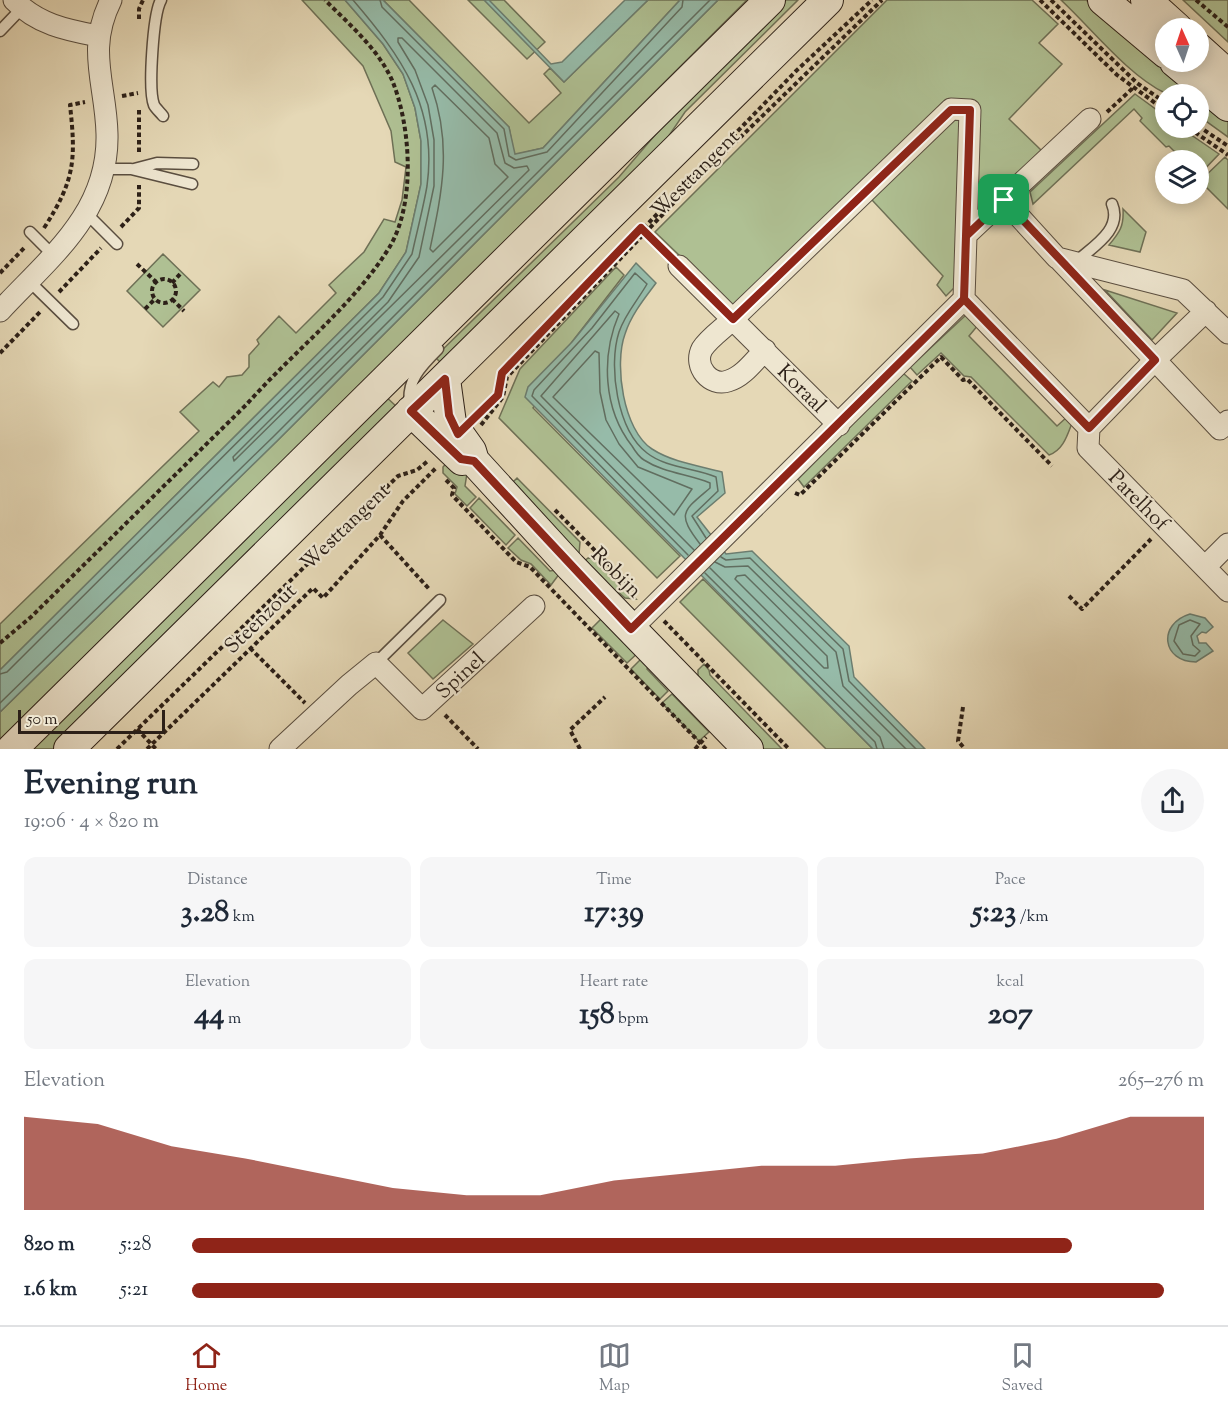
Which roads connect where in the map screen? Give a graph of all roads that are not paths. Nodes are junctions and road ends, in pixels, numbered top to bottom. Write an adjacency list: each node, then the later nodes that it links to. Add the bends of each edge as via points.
1 (111, 0): 10 (street)
2 (161, 0): 16 (lane, via 155,15 152,68 154,105)
3 (770, 0): 55 (main road, via 553,221)
4 (828, 0): 41 (main road, Westtangent)
5 (1103, 0): 11 (main road)
6 (1146, 0): 8 (main road)
7 (18, 4): 9 (lane); 10 (street, via 56,26)
8 (1166, 18)
9 (0, 31)
10 (98, 36): 19 (street, via 97,66 107,132)
11 (1155, 44)
12 (1209, 58): 14 (main road)
13 (1187, 72): 15 (main road)
14 (1228, 75)
15 (1228, 106)
16 (163, 116)
17 (1090, 119): 22 (street)
18 (193, 164): 20 (lane, via 157,163)
19 (104, 169): 20 (lane); 24 (street)
20 (131, 170): 21 (lane)
21 (192, 184)
22 (1004, 200): 26 (street); 29 (street)
23 (1112, 204): 29 (lane, via 1112,228)
24 (87, 214): 27 (lane); 28 (street)
25 (32, 235): 28 (lane)
26 (966, 236): 32 (street, Koraal); 35 (street, Koraal, via 970,110 951,110)
27 (117, 244)
28 (54, 256): 31 (street)
29 (1066, 260): 34 (street, via 1182,290); 40 (street)
30 (679, 266): 35 (street, Koraal)
31 (30, 281): 33 (street); 36 (lane)
32 (964, 299): 44 (street, Koraal); 45 (street)
33 (2, 306)
34 (1206, 311): 37 (street); 40 (street)
35 (733, 319): 39 (street, Koraal); 39 (street, Koraal, via 702,350 699,360 705,375 726,382)
36 (73, 324)
37 (1228, 333)
38 (447, 339): 42 (lane, via 412,378)
39 (765, 351): 44 (street, Koraal)
40 (1155, 360): 43 (street, via 1220,429); 45 (street)
41 (445, 379): 42 (main road, Westtangent); 46 (main road, Robijn, via 451,423)
42 (411, 411): 46 (main road, Robijn); 56 (main road, Westtangent)
43 (1228, 421)
44 (839, 424): 52 (street, Koraal)
45 (1089, 428): 48 (street, Parelhof, via 1088,448)
46 (464, 443): 52 (main road, Robijn, via 571,567)
47 (1228, 544): 48 (street)
48 (1205, 567): 49 (street, Parelhof)
49 (1228, 591)
50 (440, 600): 53 (lane)
51 (534, 606): 53 (street, Spinel, via 422,709)
52 (641, 618): 57 (main road, Robijn)
53 (376, 663): 54 (street, via 317,715)
54 (290, 746)
55 (12, 749)
56 (69, 749)
57 (748, 749)

